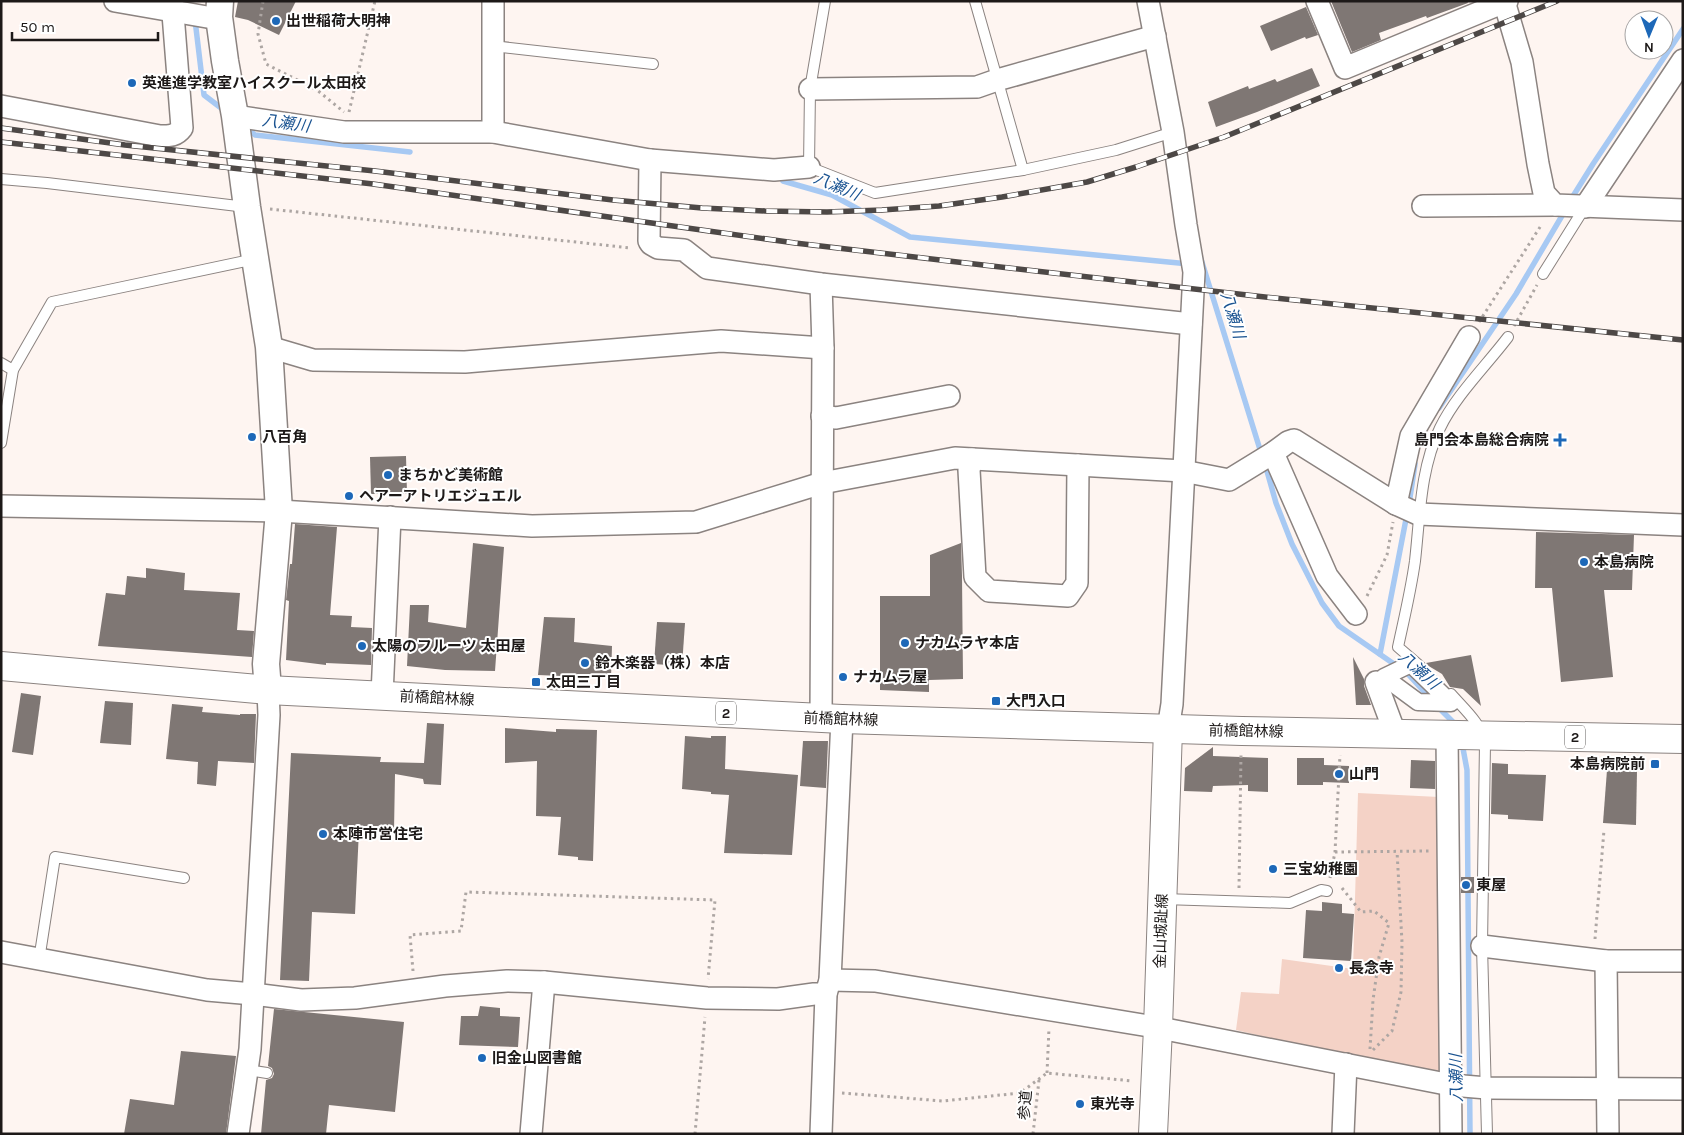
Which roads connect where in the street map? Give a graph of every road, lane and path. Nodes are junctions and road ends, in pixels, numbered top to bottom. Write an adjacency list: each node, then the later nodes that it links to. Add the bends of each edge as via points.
1 (115, 1): 10 (street)
2 (263, 1): 3 (path, via 258,34 266,64 317,90 348,115)
3 (375, 1)
4 (493, 1): 13 (street)
5 (825, 1): 17 (lane)
6 (974, 1): 16 (lane)
7 (1148, 1): 12 (street)
8 (1317, 1): 9 (street, via 1345,68)
9 (1505, 2): 26 (street, via 1522,62 1544,193)
10 (175, 8): 11 (street); 18 (street, via 182,128 177,134 160,136)
11 (216, 12): 19 (street)
12 (1155, 36): 16 (street); 21 (street)
13 (493, 46): 15 (lane); 20 (street)
14 (1683, 60): 28 (street)
15 (653, 64)
16 (997, 80): 17 (street, via 977,87); 24 (lane)
17 (810, 89): 23 (lane)
18 (1, 106)
19 (235, 116): 20 (street, via 344,132); 29 (street)
20 (493, 132): 22 (street)
21 (1167, 134): 24 (lane, via 1116,150); 35 (street, via 1194,272)
22 (650, 160): 23 (street, via 774,170); 31 (street)
23 (809, 167): 24 (lane, via 875,194)
24 (1023, 170)
25 (1, 179): 29 (lane)
26 (1556, 205): 27 (street); 28 (street); 36 (path)
27 (1423, 206)
28 (1584, 207): 30 (street); 33 (lane)
29 (257, 208): 31 (path, via 641,249); 32 (street)
30 (1683, 210)
31 (651, 244): 34 (street, via 658,248 684,250 707,268)
32 (256, 259): 38 (street); 41 (lane, via 52,302)
33 (1543, 274): 37 (path)
34 (821, 284): 35 (street); 39 (street)
35 (1191, 324): 48 (street)
36 (1469, 337): 52 (street, via 1411,436)
37 (1508, 337): 52 (lane, via 1450,409 1430,450)
38 (269, 347): 39 (street, via 313,360 465,362 721,341); 51 (street)
39 (823, 348): 43 (street)
40 (1, 363): 41 (lane)
41 (13, 370): 44 (lane)
42 (949, 396): 43 (street, via 836,418)
43 (822, 416): 49 (street)
44 (1, 443)
45 (1273, 454): 48 (street, via 1221,478); 52 (street, via 1294,440); 55 (street, via 1327,576)
46 (972, 459): 47 (street); 47 (street, via 969,470 975,576 989,591 1068,596 1077,583); 49 (street, via 954,458)
47 (1078, 465): 48 (street)
48 (1183, 471): 61 (street, via 1172,704)
49 (822, 483): 53 (street, via 696,522 532,526); 60 (street)
50 (1, 506): 51 (street)
51 (279, 511): 53 (street); 58 (street, via 266,664)
52 (1409, 511): 54 (street); 55 (path); 65 (lane, via 1415,562 1398,647 1446,688 1473,718)
53 (390, 517): 59 (street)
54 (1683, 525)
55 (1356, 614)
56 (1, 666): 58 (main road, 前橋館林線 / 2)
57 (1376, 682): 64 (street)
58 (268, 690): 59 (main road, 前橋館林線 / 2); 83 (street)
59 (382, 695): 60 (main road, 前橋館林線 / 2)
60 (831, 719): 61 (main road, 前橋館林線 / 2); 81 (street)
61 (1168, 729): 62 (main road, 前橋館林線 / 2); 73 (main road, 金山城趾線)
62 (1242, 731): 63 (main road, 前橋館林線 / 2); 74 (path)
63 (1341, 732): 64 (main road, 前橋館林線 / 2); 70 (path)
64 (1395, 733): 65 (main road, 前橋館林線 / 2)
65 (1462, 734): 66 (main road, 前橋館林線 / 2); 68 (street); 75 (lane, via 1485,743)
66 (1683, 739)
67 (1604, 830): 78 (path)
68 (1448, 850): 69 (path); 91 (street)
69 (1397, 851): 70 (path); 72 (path, via 1401,992 1392,1031 1370,1054 1379,957 1389,923 1374,911 1361,912 1342,887)
70 (1336, 852): 72 (path)
71 (184, 878): 77 (lane, via 55,857)
72 (1327, 891): 74 (lane, via 1321,890 1290,903)
73 (1162, 899): 74 (lane); 86 (main road, 金山城趾線)
74 (1239, 902)
75 (1482, 946): 78 (street); 92 (lane)
76 (1, 952): 77 (street)
77 (39, 960): 83 (street, via 207,990)
78 (1600, 961): 79 (street); 94 (street)
79 (1683, 961)
80 (544, 982): 82 (street, via 506,981); 84 (street); 97 (street)
81 (828, 987): 84 (street, via 778,999); 85 (street, via 875,981); 95 (street)
82 (414, 990): 83 (street, via 355,998 300,1000); 84 (path, via 410,935 461,931 466,892 715,900)
83 (253, 994): 96 (street, via 257,1072)
84 (707, 998): 98 (path)
85 (1050, 1010): 86 (street); 88 (path)
86 (1158, 1028): 87 (street); 90 (main road, 金山城趾線)
87 (1346, 1064): 91 (street); 102 (street)
88 (1047, 1072): 89 (path); 90 (path)
89 (1039, 1079): 95 (path, via 1020,1093 943,1101); 100 (path, 参道)
90 (1156, 1083): 101 (main road, 金山城趾線)
91 (1450, 1085): 92 (street); 103 (street)
92 (1487, 1088): 94 (street); 104 (lane)
93 (1683, 1089): 94 (street)
94 (1608, 1090): 105 (street)
95 (823, 1091): 99 (street)
96 (238, 1134)
97 (531, 1134)
98 (695, 1134)
99 (821, 1134)
100 (1034, 1134)
101 (1153, 1134)
102 (1343, 1134)
103 (1451, 1134)
104 (1487, 1134)
105 (1608, 1134)

